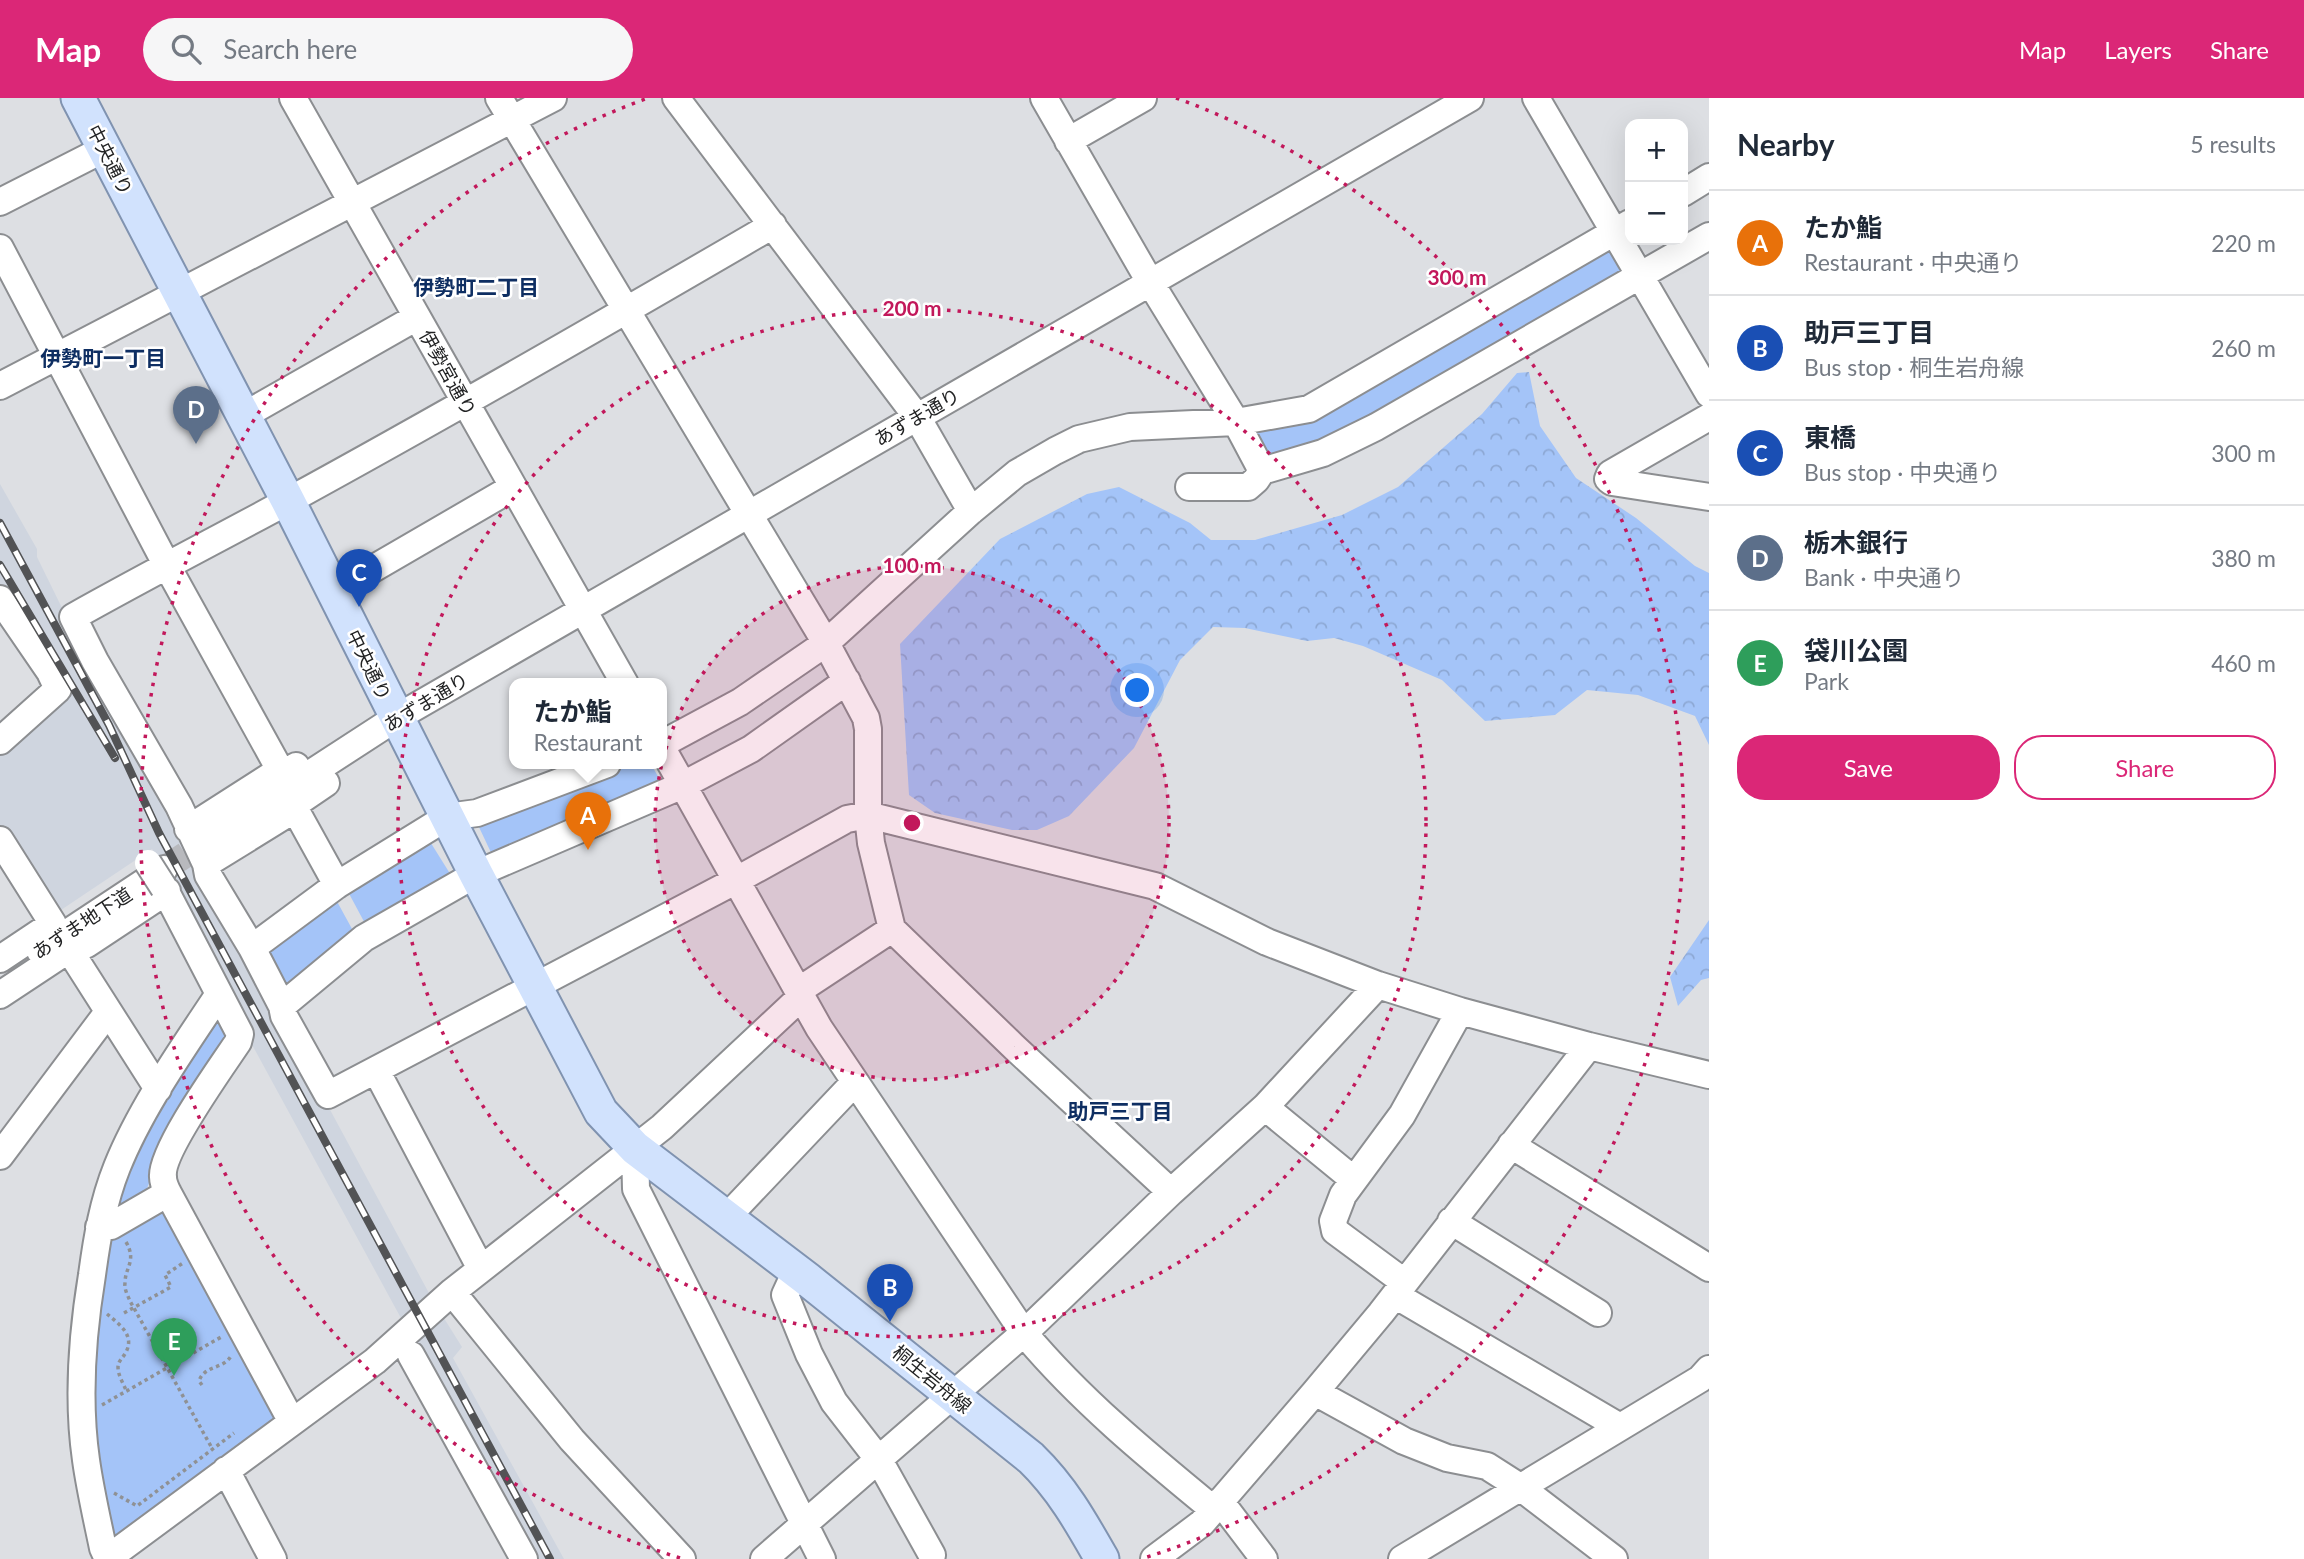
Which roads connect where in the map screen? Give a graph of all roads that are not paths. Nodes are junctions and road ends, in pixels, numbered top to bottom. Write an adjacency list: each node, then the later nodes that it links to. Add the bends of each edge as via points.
1 (78, 98): 11 (main road, 中央通り)
2 (293, 98): 14 (street, 伊勢宮通り)
3 (553, 98): 9 (street)
4 (676, 98): 16 (street)
5 (1044, 98): 10 (street)
6 (1143, 98): 10 (street)
7 (1470, 98): 21 (street, あずま通り)
8 (1536, 98): 17 (street)
9 (505, 109): 14 (street); 23 (street)
10 (1068, 141): 21 (street)
11 (104, 149): 15 (street); 22 (main road, 中央通り)
12 (1709, 177): 13 (street)
13 (1688, 190)
14 (352, 201): 22 (street); 24 (street, 伊勢宮通り)
15 (0, 202)
16 (773, 225): 23 (street); 30 (street)
17 (1622, 228): 20 (street); 32 (street, via 1309,409)
18 (1709, 236): 20 (street)
19 (0, 248): 25 (street)
20 (1638, 277): 27 (street); 33 (street, via 1376,428 1323,453)
21 (1150, 282): 30 (street, あずま通り); 32 (street)
22 (179, 292): 25 (street); 29 (main road, 中央通り)
23 (625, 311): 28 (street); 39 (street)
24 (417, 317): 28 (street, 伊勢宮通り); 29 (street)
25 (57, 357): 26 (street); 40 (street)
26 (0, 386)
27 (1709, 394)
28 (464, 402): 35 (street, 伊勢宮通り); 37 (street)
29 (243, 416): 37 (main road, 中央通り)
30 (917, 417): 38 (street); 39 (street, あずま通り)
31 (1709, 417): 36 (street, via 1608,479)
32 (1236, 422): 33 (street); 38 (street, via 1130,428 1079,439 1017,473)
33 (1262, 471): 34 (street, via 1248,487)
34 (1189, 487)
35 (512, 488): 41 (street); 43 (street, 伊勢宮通り)
36 (1709, 497)
37 (288, 501): 40 (street); 41 (main road, 中央通り)
38 (971, 511): 44 (street)
39 (748, 515): 43 (street, あずま通り); 44 (street)
40 (166, 564): 52 (street); 58 (street, via 73,617)
41 (333, 592): 47 (main road, 中央通り)
42 (0, 599): 48 (street, via 58,689)
43 (584, 611): 45 (street, 伊勢宮通り); 47 (street, あずま通り)
44 (825, 643): 46 (street); 49 (street, via 740,702)
45 (622, 678)
46 (847, 681): 53 (street, via 751,749); 55 (street, via 868,729)
47 (396, 719): 52 (street, via 362,721 290,770); 54 (street, via 377,749 301,800); 56 (main road, 中央通り); 58 (street, あずま通り)
48 (0, 741)
49 (667, 743)
50 (667, 756): 53 (street)
51 (594, 769): 56 (street, via 477,813)
52 (280, 770): 58 (street)
53 (682, 785): 59 (street); 61 (street)
54 (295, 809): 58 (street); 62 (street)
55 (868, 815): 61 (street, via 847,819); 64 (street); 69 (street, via 1155,886 1267,942)
56 (447, 817): 59 (main road, 中央通り); 62 (street)
57 (0, 840): 63 (street)
58 (199, 846): 65 (street, via 208,875)
59 (476, 874): 70 (main road, 中央通り); 74 (street, via 364,938)
60 (161, 878): 63 (street, via 146,860); 66 (street, via 87,944); 68 (street, あずま地下道); 71 (street)
61 (735, 881): 70 (street); 72 (street)
62 (337, 885): 65 (street)
63 (53, 924): 67 (street)
64 (892, 929): 72 (street); 87 (street)
65 (252, 948): 74 (street)
66 (65, 954): 73 (street); 76 (street)
67 (0, 959)
68 (0, 977)
69 (1378, 985): 75 (street); 82 (street)
70 (535, 987): 78 (street); 84 (main road, 中央通り, via 601,1112)
71 (219, 994): 81 (street); 88 (street, via 240,1034 238,1042 198,1100 165,1164 162,1177)
72 (800, 994): 80 (street); 84 (street, via 662,1127)
73 (0, 995)
74 (282, 1006): 78 (street, via 328,1095)
75 (1460, 1011): 77 (street); 86 (street, via 1402,1115)
76 (108, 1012): 81 (street); 85 (street)
77 (1589, 1046): 79 (street); 83 (street)
78 (376, 1070): 93 (street)
79 (1709, 1075)
80 (854, 1083): 89 (street); 98 (street)
81 (158, 1089): 91 (street, via 117,1166)
82 (1265, 1107): 86 (street); 87 (street)
83 (1511, 1145): 90 (street); 92 (street)
84 (635, 1147): 89 (main road, 桐生岩舟線); 93 (street); 109 (street, via 636,1189)
85 (0, 1156)
86 (1354, 1180): 95 (street, via 1333,1221 1335,1231)
87 (1171, 1192): 98 (street)
88 (168, 1193): 91 (street, via 111,1226); 103 (street)
89 (726, 1217): 94 (main road, 桐生岩舟線)
90 (1451, 1221): 95 (street); 97 (street)
91 (99, 1227): 112 (street, via 82,1339 83,1431)
92 (1709, 1268)
93 (481, 1269): 96 (street)
94 (796, 1271): 102 (main road, 桐生岩舟線); 106 (street, via 785,1295 809,1354 834,1402)
95 (1399, 1288): 101 (street); 104 (street)
96 (452, 1292): 103 (street, via 375,1361); 114 (street, via 572,1440)
97 (1598, 1313)
98 (1024, 1333): 102 (street); 108 (street, via 1132,1443)
99 (411, 1355): 110 (street)
100 (1709, 1369): 104 (street)
101 (1315, 1392): 107 (street, via 1404,1441 1447,1458 1487,1466); 108 (street)
102 (953, 1396): 106 (street); 117 (main road, 桐生岩舟線, via 1052,1478)
103 (292, 1422): 105 (street)
104 (1620, 1427): 107 (street)
105 (218, 1458): 112 (street); 113 (street)
106 (879, 1460): 109 (street); 111 (street)
107 (1520, 1487): 120 (street); 121 (street)
108 (1217, 1506): 118 (street); 119 (street)
109 (804, 1524): 115 (street); 116 (street)
110 (513, 1555)
111 (932, 1555)
112 (108, 1559)
113 (273, 1559)
114 (682, 1559)
115 (764, 1559)
116 (822, 1559)
117 (1102, 1559)
118 (1154, 1559)
119 (1264, 1559)
120 (1402, 1559)
121 (1614, 1559)

